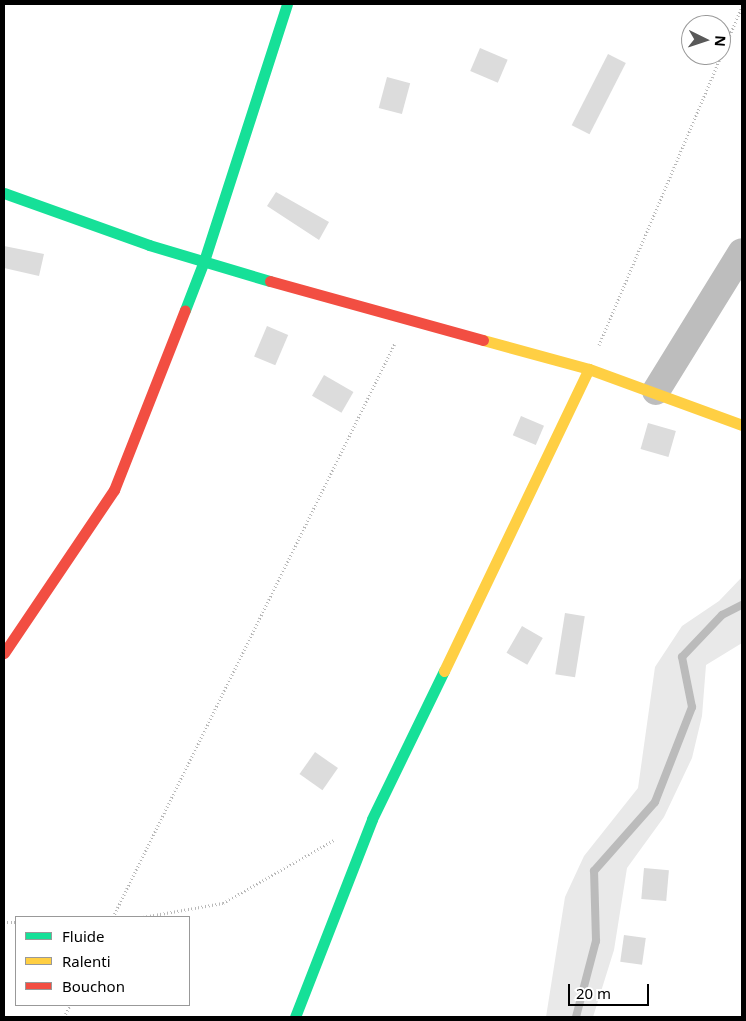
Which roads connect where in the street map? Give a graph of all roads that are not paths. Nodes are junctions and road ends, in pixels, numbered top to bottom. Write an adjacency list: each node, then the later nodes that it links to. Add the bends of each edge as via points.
1 (287, 4): 4 (street)
2 (4, 193): 4 (street)
3 (742, 252): 6 (street)
4 (204, 261): 5 (street); 8 (street, via 114,490)
5 (589, 369): 6 (street); 9 (street, via 372,819)
6 (656, 391): 7 (street)
7 (742, 425)
8 (4, 653)
9 (295, 1017)

